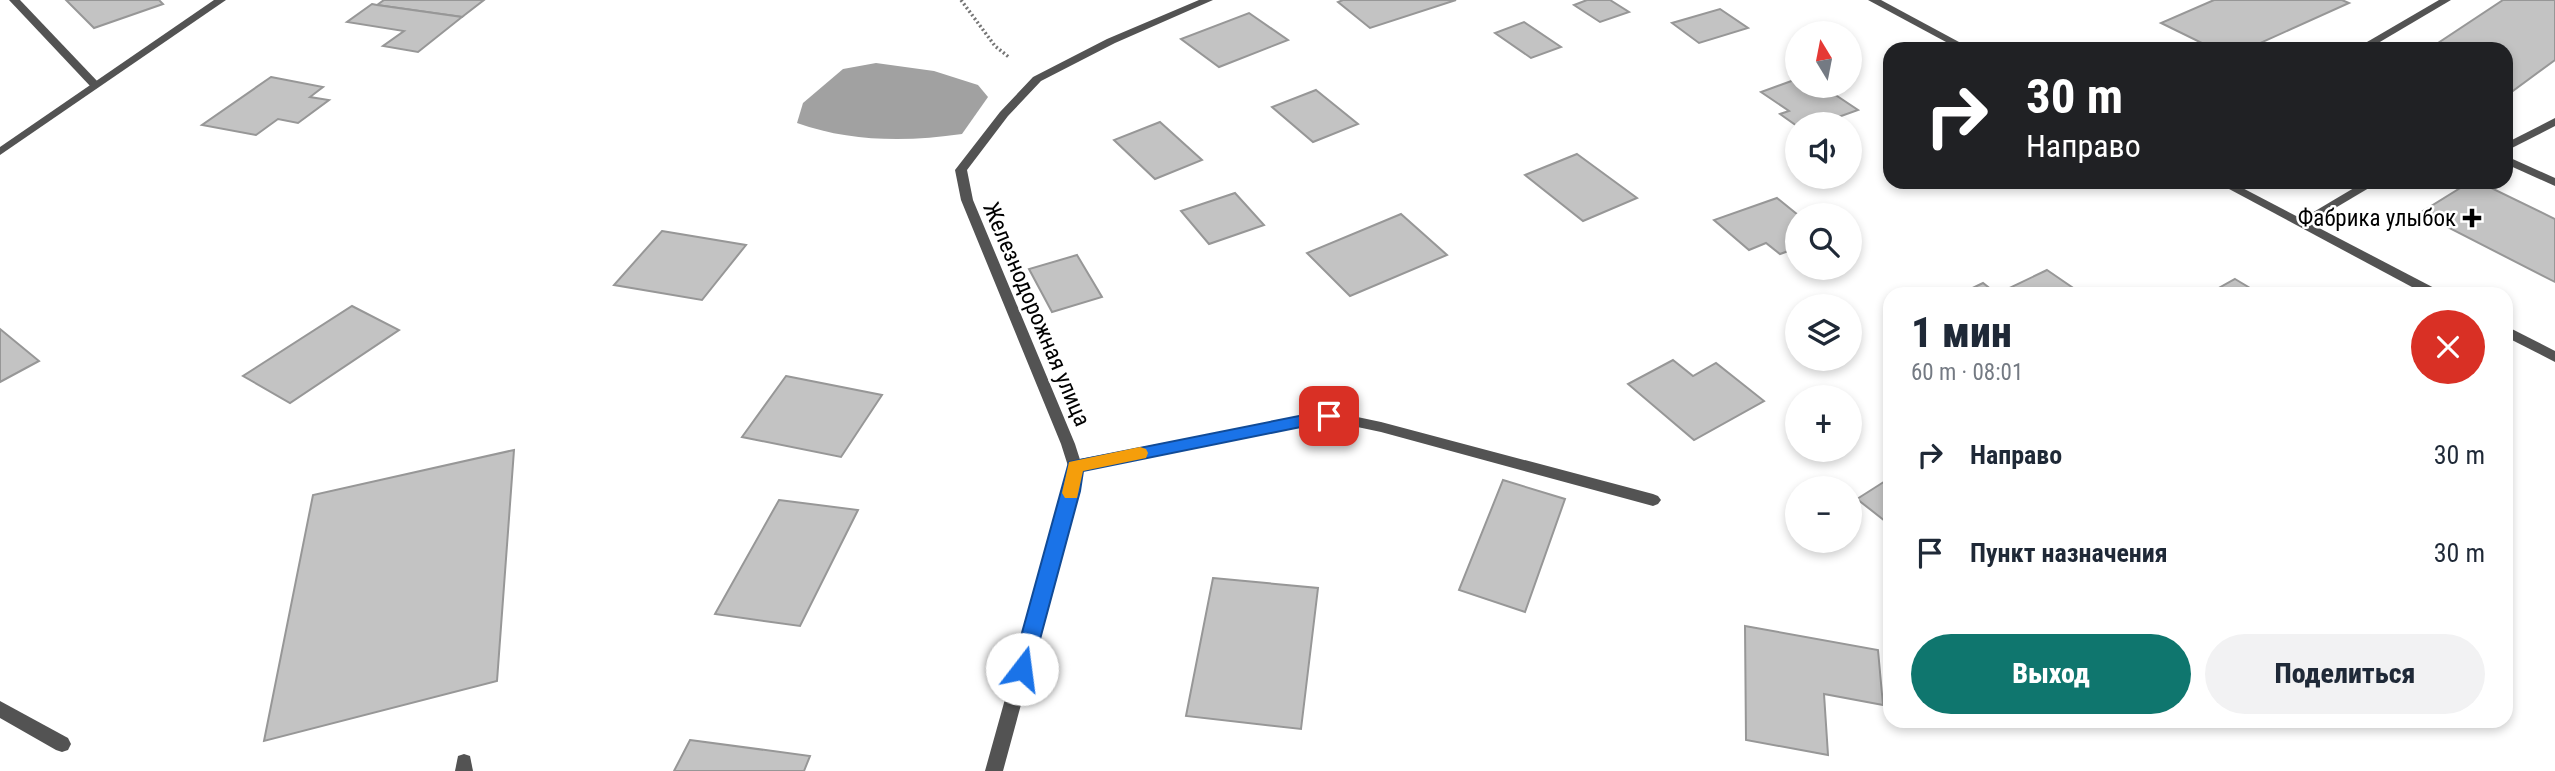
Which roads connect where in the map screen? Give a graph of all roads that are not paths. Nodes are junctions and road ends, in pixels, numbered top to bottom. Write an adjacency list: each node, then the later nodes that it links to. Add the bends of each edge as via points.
1 (14, 0): 8 (street)
2 (221, 0): 8 (street)
3 (1208, 0): 20 (street, Железнодорожная улица, via 1037,79 961,170 967,200)
4 (1873, 0): 6 (street)
5 (2446, 0): 7 (street)
6 (1954, 42)
7 (2372, 42)
8 (96, 85): 11 (street)
9 (2555, 121): 10 (street)
10 (2513, 144)
11 (0, 152)
12 (2513, 163): 13 (street)
13 (2555, 182)
14 (2235, 189): 16 (street)
15 (2362, 189): 16 (street)
16 (2301, 223): 17 (street)
17 (2422, 287)
18 (2513, 335): 19 (street)
19 (2555, 357)
20 (1075, 466): 21 (street, via 1329,416); 24 (street, Железнодорожная улица)
21 (1653, 500)
22 (0, 709): 23 (street)
23 (62, 744)
24 (994, 771)

